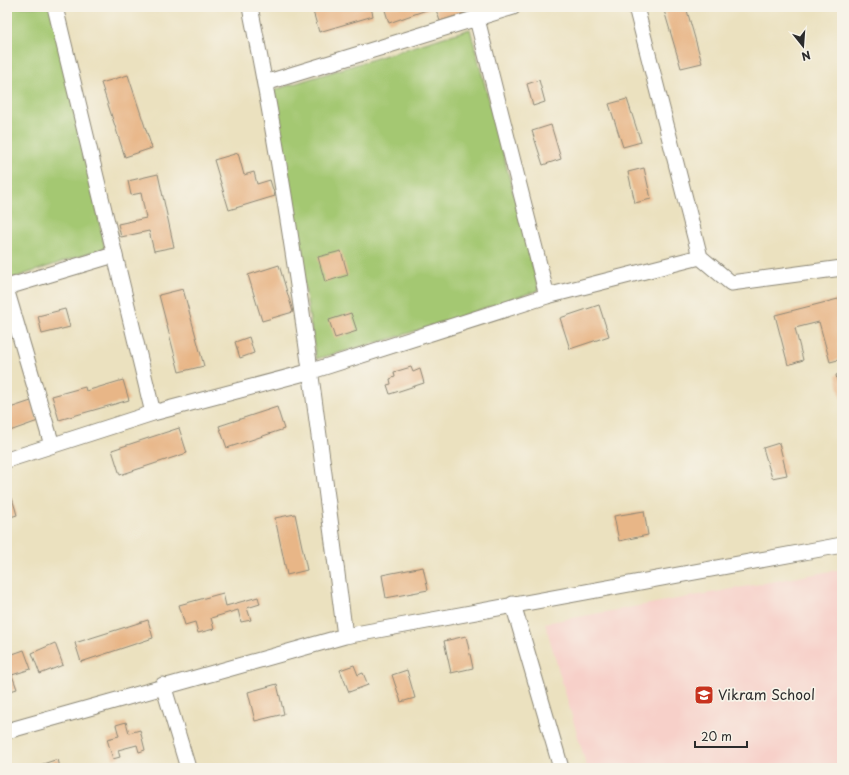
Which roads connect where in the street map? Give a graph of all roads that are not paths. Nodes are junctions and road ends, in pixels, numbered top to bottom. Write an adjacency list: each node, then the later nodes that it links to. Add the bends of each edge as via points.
1 (55, 7): 7 (street)
2 (250, 7): 6 (street)
3 (513, 7): 5 (street)
4 (636, 7): 8 (street)
5 (477, 18): 6 (street); 12 (street)
6 (265, 83): 13 (street)
7 (114, 255): 10 (street); 14 (street)
8 (700, 257): 9 (street, via 731,283); 12 (street)
9 (842, 268)
10 (7, 287)
11 (7, 292): 15 (street)
12 (547, 296): 13 (street)
13 (312, 370): 14 (street); 19 (street)
14 (153, 413): 15 (street)
15 (52, 446): 16 (street)
16 (7, 460)
17 (842, 546): 18 (street)
18 (513, 604): 19 (street); 23 (street)
19 (344, 636): 20 (street)
20 (163, 685): 21 (street); 22 (street)
21 (7, 731)
22 (188, 768)
23 (561, 768)

